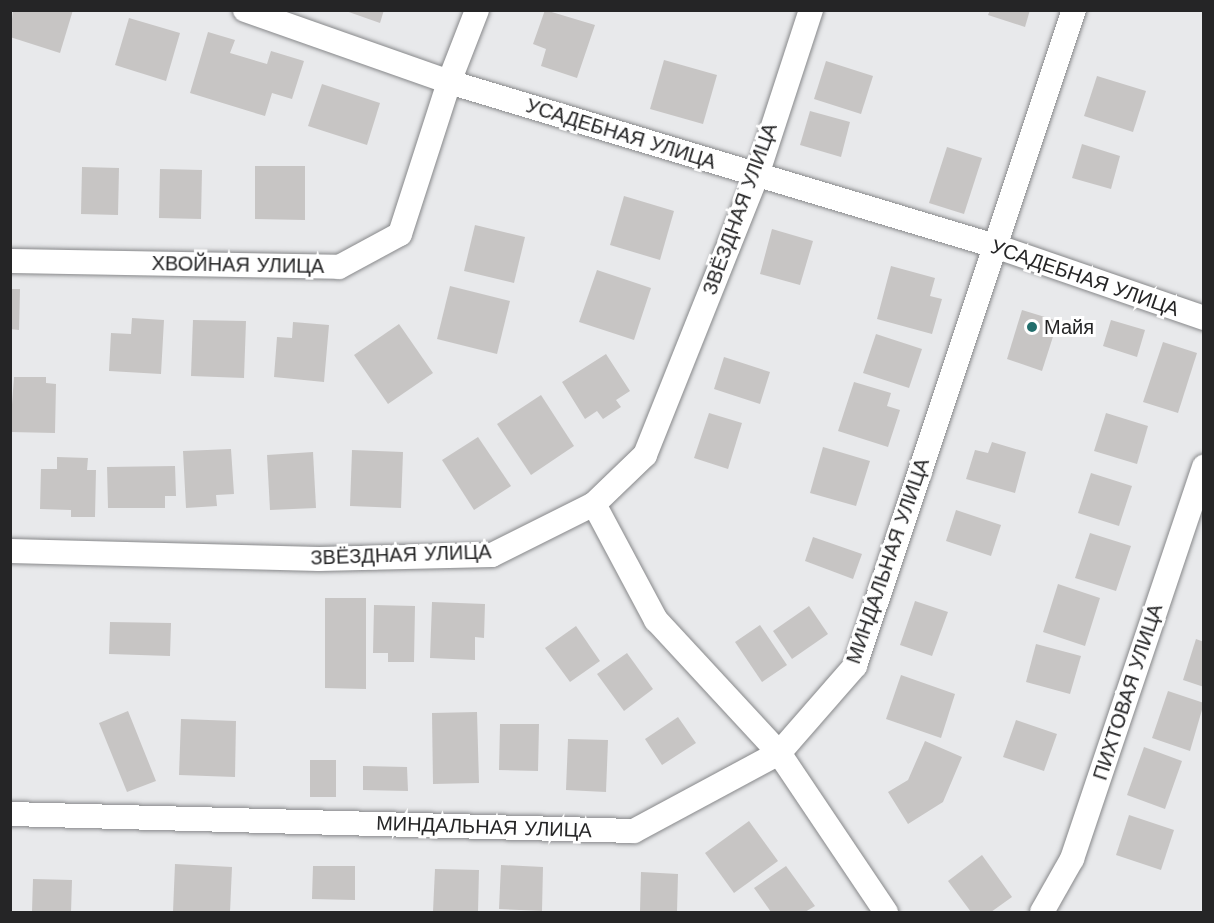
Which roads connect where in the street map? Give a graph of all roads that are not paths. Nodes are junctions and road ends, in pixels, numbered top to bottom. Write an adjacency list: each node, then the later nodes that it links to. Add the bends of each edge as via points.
1 (245, 10): 5 (street, УСАДЕБНАЯ УЛИЦА)
2 (477, 10): 5 (street, ХВОЙНАЯ УЛИЦА)
3 (811, 10): 6 (street, ЗВЁЗДНАЯ УЛИЦА)
4 (1074, 10): 7 (street, МИНДАЛЬНАЯ УЛИЦА)
5 (449, 82): 6 (street, УСАДЕБНАЯ УЛИЦА); 8 (street, ХВОЙНАЯ УЛИЦА, via 400,234 339,267)
6 (757, 175): 7 (street, УСАДЕБНАЯ УЛИЦА); 11 (street, ЗВЁЗДНАЯ УЛИЦА, via 645,455)
7 (995, 246): 9 (street, УСАДЕБНАЯ УЛИЦА); 13 (street, МИНДАЛЬНАЯ УЛИЦА, via 855,666)
8 (10, 261)
9 (1203, 318)
10 (1203, 467): 16 (street, ПИХТОВАЯ УЛИЦА, via 1072,859)
11 (594, 504): 12 (street, ЗВЁЗДНАЯ УЛИЦА, via 492,555 320,559); 13 (street, via 656,620)
12 (10, 551)
13 (780, 753): 14 (street, МИНДАЛЬНАЯ УЛИЦА, via 634,831); 15 (street)
14 (10, 814)
15 (886, 912)
16 (1042, 912)

